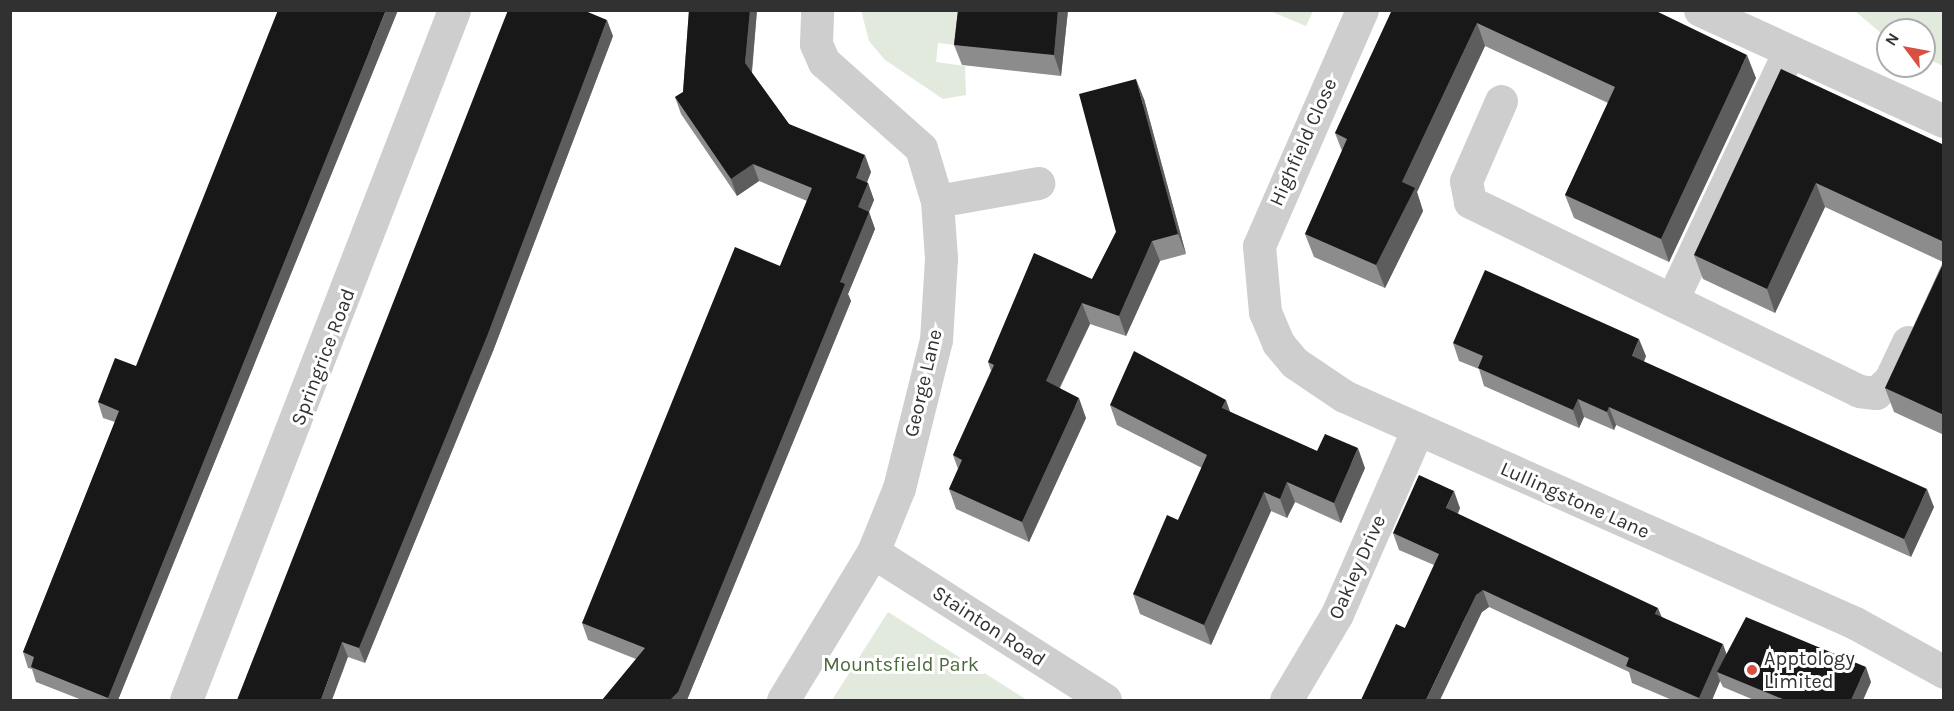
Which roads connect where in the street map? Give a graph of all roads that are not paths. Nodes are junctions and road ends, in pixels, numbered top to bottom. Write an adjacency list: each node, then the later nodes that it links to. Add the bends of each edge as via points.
1 (454, 10): 16 (street, Springrice Road)
2 (817, 10): 9 (street, George Lane, via 816,44 824,62 921,148)
3 (1362, 10): 10 (street, Highfield Close, via 1273,209 1259,246)
4 (1700, 10): 5 (street)
5 (1788, 53): 7 (street); 11 (street)
6 (1502, 101): 11 (street, via 1466,181 1470,202)
7 (1944, 121)
8 (1038, 183): 9 (street)
9 (937, 201): 14 (street, George Lane, via 936,340 898,488)
10 (1258, 277): 13 (street, Lullingstone Lane, via 1265,312 1278,343 1295,363 1316,381)
11 (1672, 300): 12 (street, via 1859,391 1876,393 1890,380)
12 (1919, 316)
13 (1418, 429): 15 (street, Lullingstone Lane); 19 (street, Oakley Drive, via 1337,614)
14 (873, 552): 17 (street, George Lane); 18 (street, Stainton Road)
15 (1942, 666)
16 (186, 700)
17 (783, 700)
18 (1105, 700)
19 (1286, 700)

